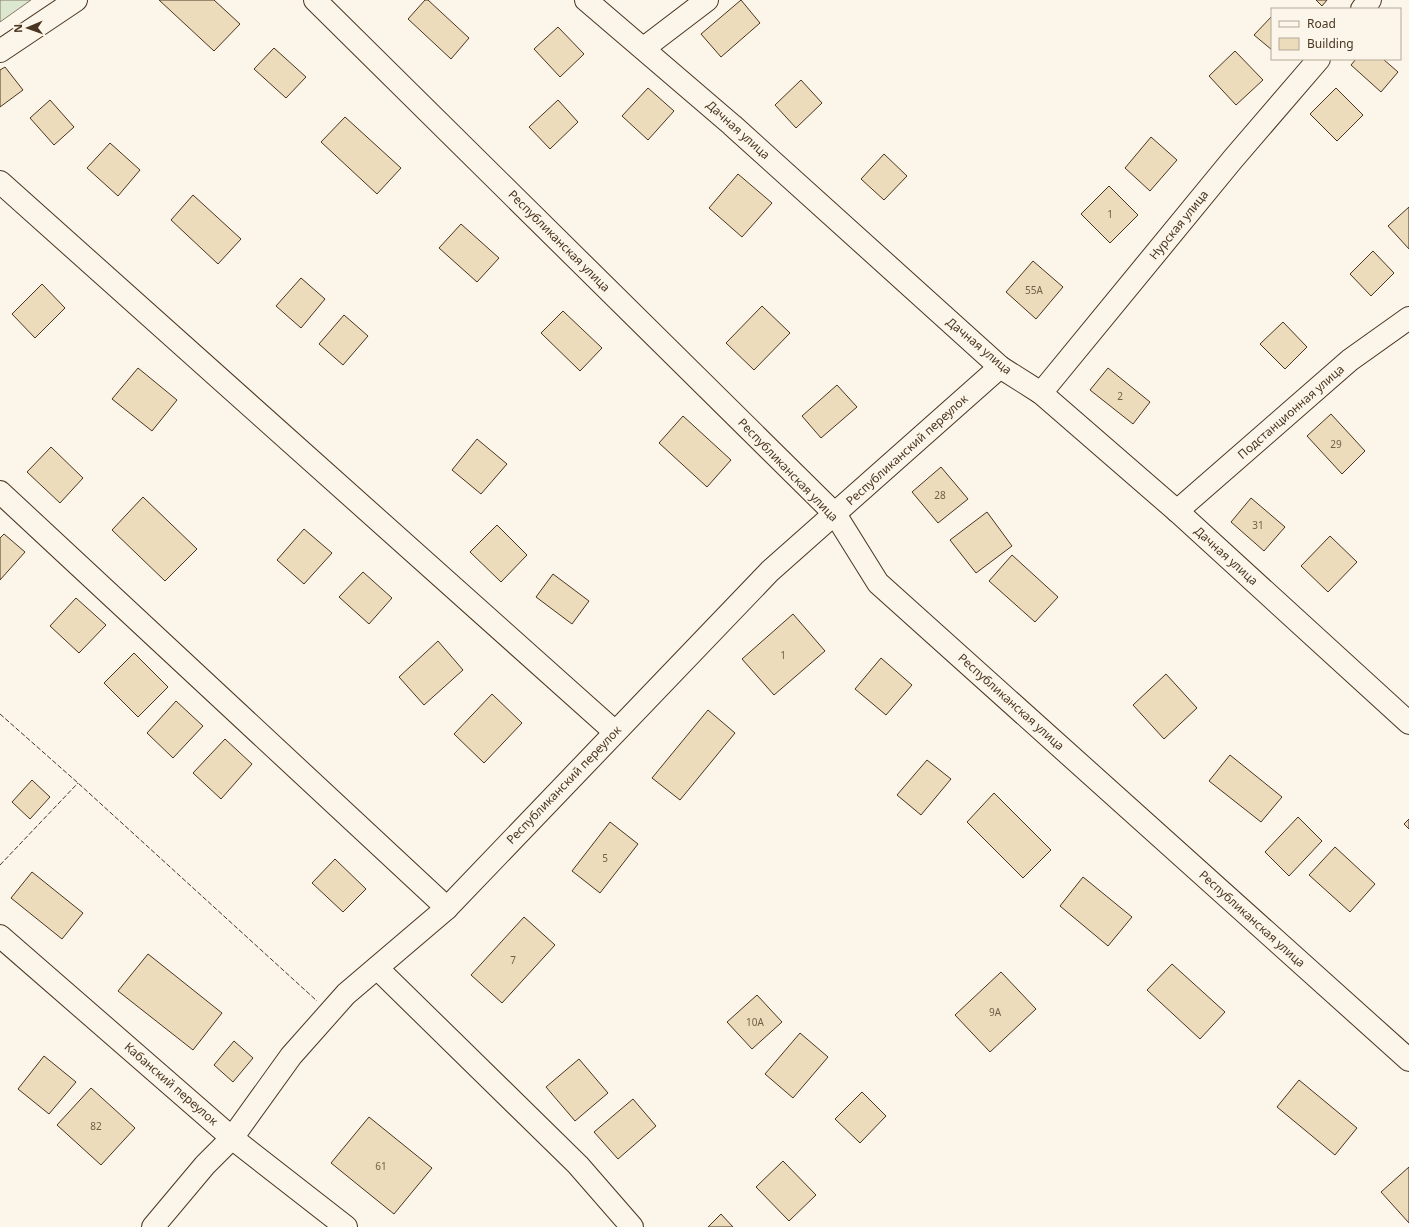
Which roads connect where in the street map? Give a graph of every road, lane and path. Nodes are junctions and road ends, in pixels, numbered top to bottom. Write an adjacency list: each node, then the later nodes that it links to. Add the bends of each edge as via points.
1 (76, 0): 8 (street)
2 (315, 0): 16 (street, Республиканская улица)
3 (586, 0): 7 (street, Дачная улица)
4 (707, 0): 7 (street)
5 (1370, 0): 6 (street)
6 (1363, 8)
7 (644, 48): 12 (street, Дачная улица)
8 (0, 51)
9 (1318, 60): 13 (street, Нурская улица, via 1233,159)
10 (0, 182): 18 (street)
11 (1409, 318): 15 (street, Подстанционная улица, via 1350,360)
12 (1000, 367): 13 (street, Дачная улица); 16 (street, Республиканский переулок)
13 (1041, 393): 15 (street, Дачная улица)
14 (0, 492): 19 (street)
15 (1177, 511): 17 (street, Дачная улица)
16 (834, 514): 18 (street, Республиканский переулок, via 770,571); 22 (street, Республиканская улица, via 878,583)
17 (1409, 723)
18 (615, 732): 19 (street, Республиканский переулок)
19 (447, 908): 21 (street, Республиканский переулок)
20 (0, 936): 23 (street, Кабанский переулок)
21 (377, 968): 23 (street, Республиканский переулок, via 346,994 291,1056); 26 (street, via 578,1165)
22 (1409, 1060)
23 (232, 1138): 24 (street, Республиканский переулок, via 205,1164); 25 (street, Кабанский переулок)
24 (153, 1227)
25 (346, 1227)
26 (632, 1227)

